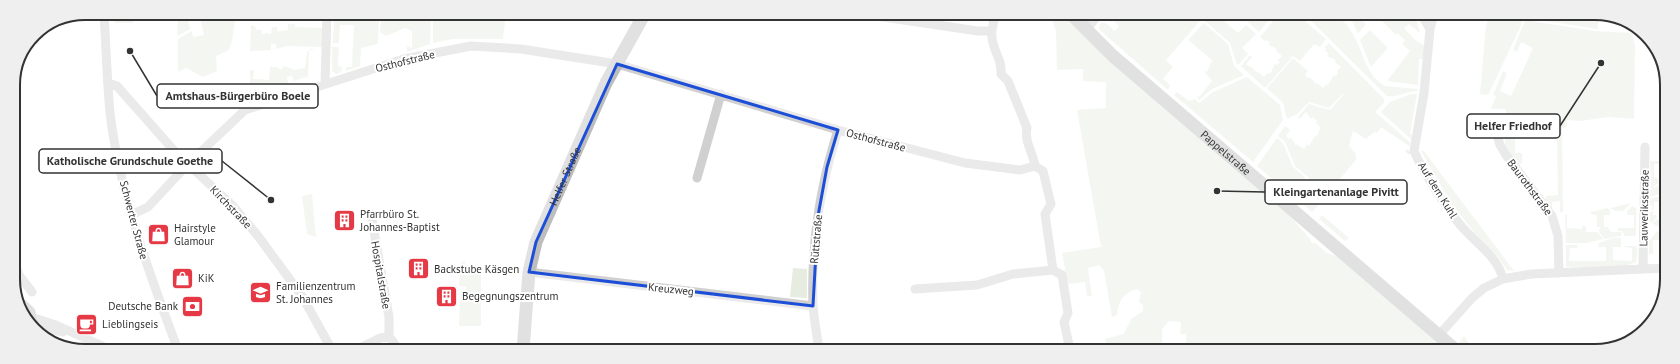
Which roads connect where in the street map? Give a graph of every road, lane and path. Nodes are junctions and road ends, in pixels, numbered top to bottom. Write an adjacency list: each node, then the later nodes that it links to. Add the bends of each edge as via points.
1 (104, 20): 14 (street, Schwerter Straße)
2 (327, 20): 15 (street)
3 (642, 20): 13 (street, Helfer Straße)
4 (904, 20): 12 (street)
5 (994, 20): 12 (street)
6 (1077, 20): 11 (street, Pappelstraße)
7 (1095, 20): 11 (street)
8 (1425, 20): 10 (street)
9 (1432, 20): 10 (street, Auf dem Kuhl)
10 (1430, 29): 31 (street, Auf dem Kuhl, via 1424,93 1414,151 1447,206 1461,226 1497,263)
11 (1086, 30): 36 (street, Pappelstraße, via 1113,56)
12 (991, 31): 21 (street, via 1002,63 1001,74 1008,81 1027,128 1025,136)
13 (617, 64): 15 (street, Osthofstraße, via 521,49 472,46 404,59); 16 (street, Osthofstraße); 28 (street, Helfer Straße, via 606,83 536,242)
14 (108, 82): 20 (street, Kirchstraße, via 117,86); 24 (street, Schwerter Straße, via 110,114)
15 (325, 84): 20 (street, Osthofstraße, via 246,110)
16 (721, 94): 18 (street, Osthofstraße); 22 (street)
17 (1495, 127): 29 (street, Baurothstraße, via 1506,155 1552,216 1558,236)
18 (838, 130): 21 (street, Osthofstraße, via 965,163 1020,170); 34 (street, Rüttstraße, via 826,167 818,216)
19 (1645, 147): 27 (street, Lauweriksstraße)
20 (188, 164): 24 (street, Osthofstraße, via 148,206); 40 (street, Kirchstraße, via 232,205 258,236 302,296)
21 (1035, 166): 26 (street, via 1043,171 1051,204 1045,214)
22 (697, 178)
23 (371, 214): 37 (street, Hospitalstraße, via 389,317)
24 (131, 215): 39 (street, Schwerter Straße, via 153,285)
25 (1660, 269): 27 (street)
26 (1053, 270): 32 (street, via 1013,274 977,285); 45 (street, via 1062,275 1068,313 1064,322)
27 (1643, 270): 29 (street)
28 (529, 272): 34 (street, Kreuzweg); 43 (street, Helfer Straße)
29 (1559, 273): 31 (street, via 1530,274)
30 (20, 276): 33 (street)
31 (1503, 279): 36 (street, via 1484,288 1472,298)
32 (915, 289)
33 (32, 292)
34 (813, 306): 44 (street, Rüttstraße)
35 (38, 324): 38 (street, via 56,325)
36 (1439, 335): 46 (street, Pappelstraße)
37 (389, 336): 41 (street); 42 (street)
38 (97, 344)
39 (176, 344)
40 (329, 344)
41 (368, 344)
42 (395, 344)
43 (523, 344)
44 (818, 344)
45 (1069, 344)
46 (1449, 344)

